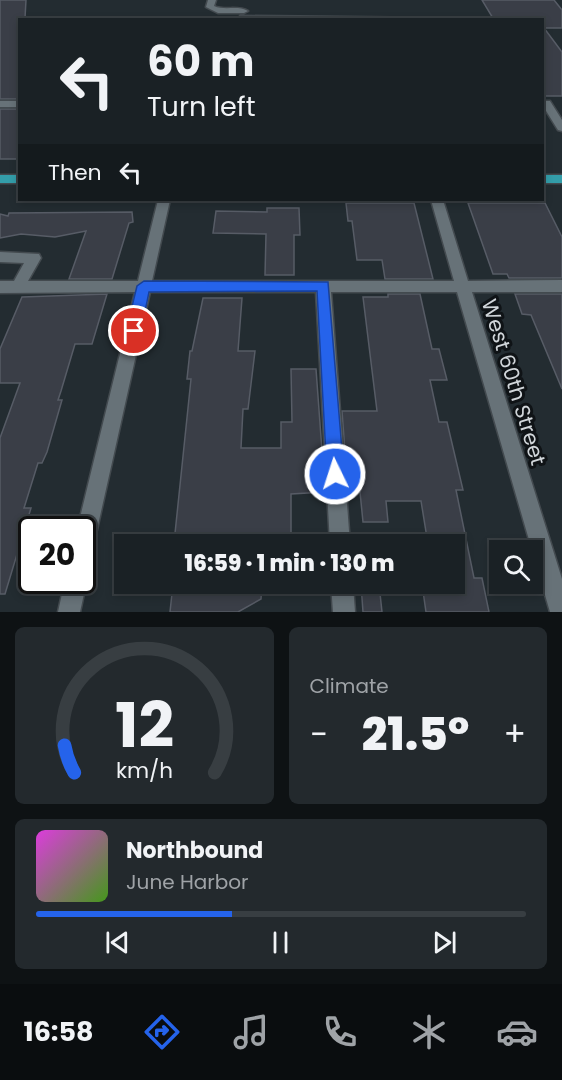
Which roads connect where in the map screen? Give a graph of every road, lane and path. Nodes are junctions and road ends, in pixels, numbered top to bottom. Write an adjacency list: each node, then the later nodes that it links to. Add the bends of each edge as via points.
1 (212, 0): 3 (street, via 211,9)
2 (245, 0): 3 (street)
3 (243, 16): 4 (street)
4 (341, 18)
5 (546, 103): 8 (street)
6 (0, 104): 7 (street)
7 (18, 104)
8 (562, 128)
9 (0, 179): 10 (main road)
10 (18, 179)
11 (544, 179): 12 (main road)
12 (562, 179)
13 (164, 201): 17 (street)
14 (437, 201): 16 (street, West 60th Street)
15 (0, 257): 21 (street, via 34,258)
16 (462, 285): 18 (street); 19 (street); 28 (street, West 60th Street)
17 (144, 286): 18 (street); 21 (street); 22 (street)
18 (323, 286): 23 (street)
19 (562, 286)
20 (0, 287): 21 (street)
21 (18, 287)
22 (90, 516)
23 (339, 534)
24 (73, 594): 26 (street)
25 (343, 594): 27 (street)
26 (69, 612)
27 (344, 612)
28 (561, 612)

